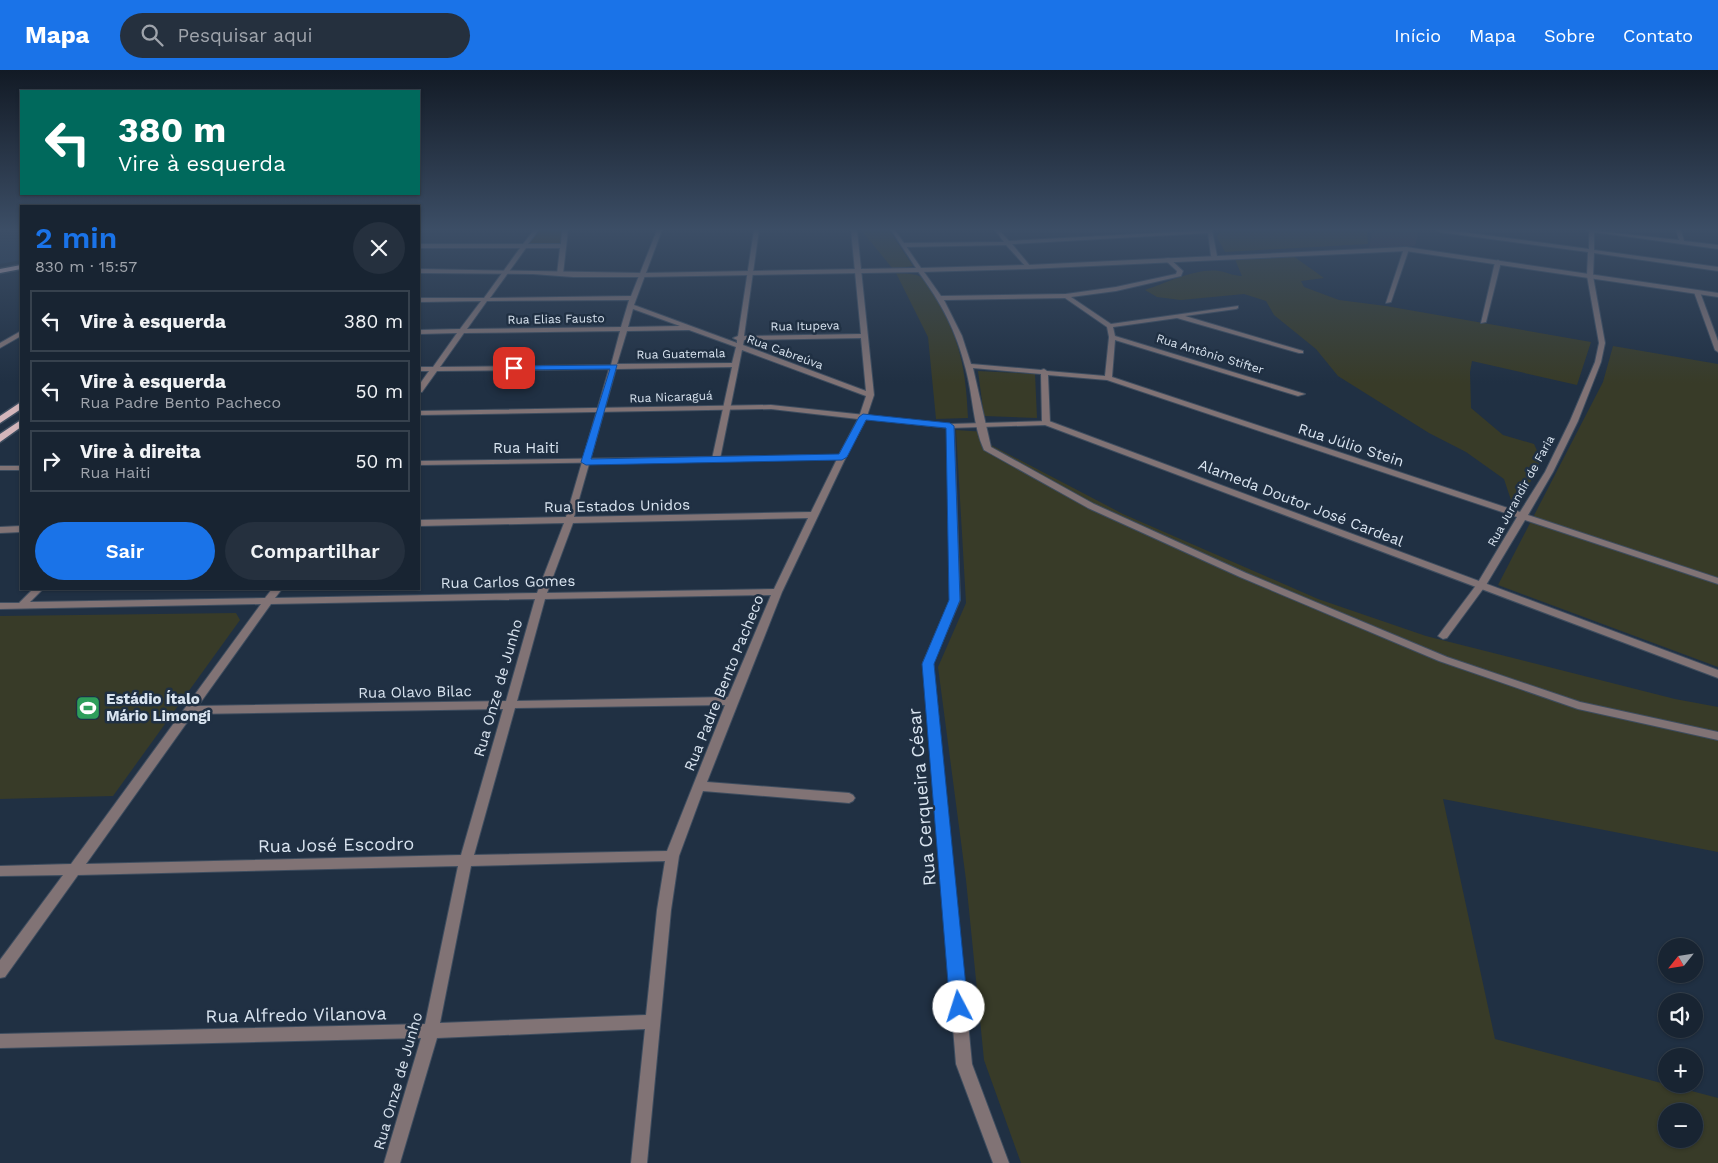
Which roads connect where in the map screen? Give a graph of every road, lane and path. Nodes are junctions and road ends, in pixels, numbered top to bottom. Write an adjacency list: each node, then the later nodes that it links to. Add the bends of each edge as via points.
1 (497, 281): 16 (street)
2 (640, 281): 14 (street, Rua Onze de Junho)
3 (750, 281): 32 (street)
4 (860, 281): 29 (street, Rua Padre Bento Pacheco)
5 (928, 281): 15 (street)
6 (1152, 281): 13 (street)
7 (1395, 281): 18 (street)
8 (1493, 281): 22 (street)
9 (1591, 281): 65 (street, Rua Jurandir de Faria, via 1602,342 1598,362 1549,472)
10 (1623, 281): 11 (street)
11 (1697, 292): 12 (street); 35 (street)
12 (1718, 295)
13 (1066, 296): 15 (street); 23 (street)
14 (633, 298): 16 (street); 19 (street, Rua Onze de Junho)
15 (940, 298): 39 (street, via 963,345)
16 (484, 299): 17 (street); 26 (street)
17 (420, 300)
18 (1388, 302)
19 (631, 306): 24 (street, Rua Cabreúva); 25 (street, Rua Onze de Junho)
20 (1236, 307): 21 (street)
21 (1177, 316): 23 (street); 36 (street)
22 (1483, 322)
23 (1110, 326): 30 (street)
24 (693, 328): 25 (street, Rua Elias Fausto); 31 (street, Rua Cabreúva)
25 (624, 330): 26 (street, Rua Elias Fausto); 38 (street, Rua Onze de Junho)
26 (461, 331): 27 (street, Rua Elias Fausto); 41 (street)
27 (420, 332)
28 (20, 334): 33 (street)
29 (863, 336): 32 (street, Rua Itupeva); 46 (street, Rua Padre Bento Pacheco)
30 (1112, 336): 43 (street); 45 (street, Rua Antônio Stifter)
31 (717, 338): 32 (street, Rua Itupeva); 34 (street, Rua Cabreúva)
32 (741, 338): 34 (street)
33 (0, 346)
34 (739, 348): 37 (street); 46 (street, Rua Cabreúva)
35 (1718, 350)
36 (1301, 352)
37 (734, 364): 38 (street, Rua Guatemala); 48 (street)
38 (614, 366): 41 (street, Rua Guatemala); 49 (street, Rua Onze de Junho)
39 (968, 366): 42 (street, Rua Júlio Stein); 55 (street)
40 (420, 369): 41 (street, Rua Guatemala)
41 (434, 369): 44 (street)
42 (1044, 371): 43 (street, Rua Júlio Stein); 53 (street)
43 (1108, 378): 65 (street, Rua Júlio Stein)
44 (420, 389)
45 (1301, 394)
46 (870, 396): 51 (street, Rua Padre Bento Pacheco)
47 (20, 406): 52 (main road)
48 (727, 407): 49 (street, Rua Nicaraguá); 51 (street, Rua Nicaraguá, via 771,407); 59 (street)
49 (601, 410): 50 (street, Rua Nicaraguá); 60 (street, Rua Onze de Junho)
50 (420, 412)
51 (863, 417): 56 (street, Alameda Doutor José Cardeal); 58 (street, Rua Padre Bento Pacheco)
52 (0, 420)
53 (1046, 423): 55 (street, Alameda Doutor José Cardeal); 71 (street, Alameda Doutor José Cardeal)
54 (20, 424): 57 (main road)
55 (979, 424): 56 (street, Alameda Doutor José Cardeal); 84 (street, via 987,448 1091,506 1243,576 1443,660 1578,705)
56 (950, 426): 97 (street, Rua Cerqueira César, via 955,600 928,664 964,1064)
57 (1, 437)
58 (842, 457): 59 (street, Rua Haiti); 64 (street, Rua Padre Bento Pacheco)
59 (716, 459): 60 (street, Rua Haiti)
60 (586, 462): 61 (street, Rua Haiti); 66 (street, Rua Onze de Junho)
61 (420, 463)
62 (0, 468): 63 (street)
63 (20, 468)
64 (815, 515): 66 (street, Rua Estados Unidos); 74 (street, Rua Padre Bento Pacheco)
65 (1522, 517): 70 (street, Rua Júlio Stein); 71 (street, Rua Jurandir de Faria)
66 (568, 521): 67 (street, Rua Estados Unidos); 75 (street, Rua Onze de Junho)
67 (420, 523)
68 (0, 530): 69 (street)
69 (20, 530)
70 (1718, 581)
71 (1481, 586): 79 (street, Rua Jurandir de Faria); 80 (street, Alameda Doutor José Cardeal)
72 (37, 590): 78 (street)
73 (276, 590): 76 (street)
74 (777, 592): 75 (street, Rua Carlos Gomes); 81 (street, Rua Padre Bento Pacheco)
75 (541, 596): 76 (street, Rua Carlos Gomes); 82 (street, Rua Onze de Junho)
76 (268, 601): 78 (street, Rua Carlos Gomes); 83 (street)
77 (0, 606): 78 (street, Rua Carlos Gomes)
78 (21, 606)
79 (1443, 636)
80 (1718, 674)
81 (732, 701): 82 (street, Rua Olavo Bilac); 85 (street, Rua Padre Bento Pacheco)
82 (510, 706): 83 (street, Rua Olavo Bilac); 88 (street, Rua Onze de Junho)
83 (188, 710): 89 (street)
84 (1718, 736)
85 (700, 786): 86 (street); 87 (street, Rua Padre Bento Pacheco)
86 (849, 798)
87 (672, 856): 88 (street, Rua José Escodro); 92 (street, Rua Padre Bento Pacheco)
88 (466, 860): 89 (street, Rua José Escodro); 93 (street, Rua Onze de Junho)
89 (75, 870): 90 (street, Rua José Escodro); 91 (street)
90 (0, 871)
91 (0, 972)
92 (653, 1022): 93 (street, Rua Alfredo Vilanova); 96 (street, Rua Padre Bento Pacheco)
93 (431, 1031): 94 (street, Rua Alfredo Vilanova); 95 (street, Rua Onze de Junho)
94 (0, 1041)
95 (392, 1163)
96 (639, 1163)
97 (1001, 1163)

